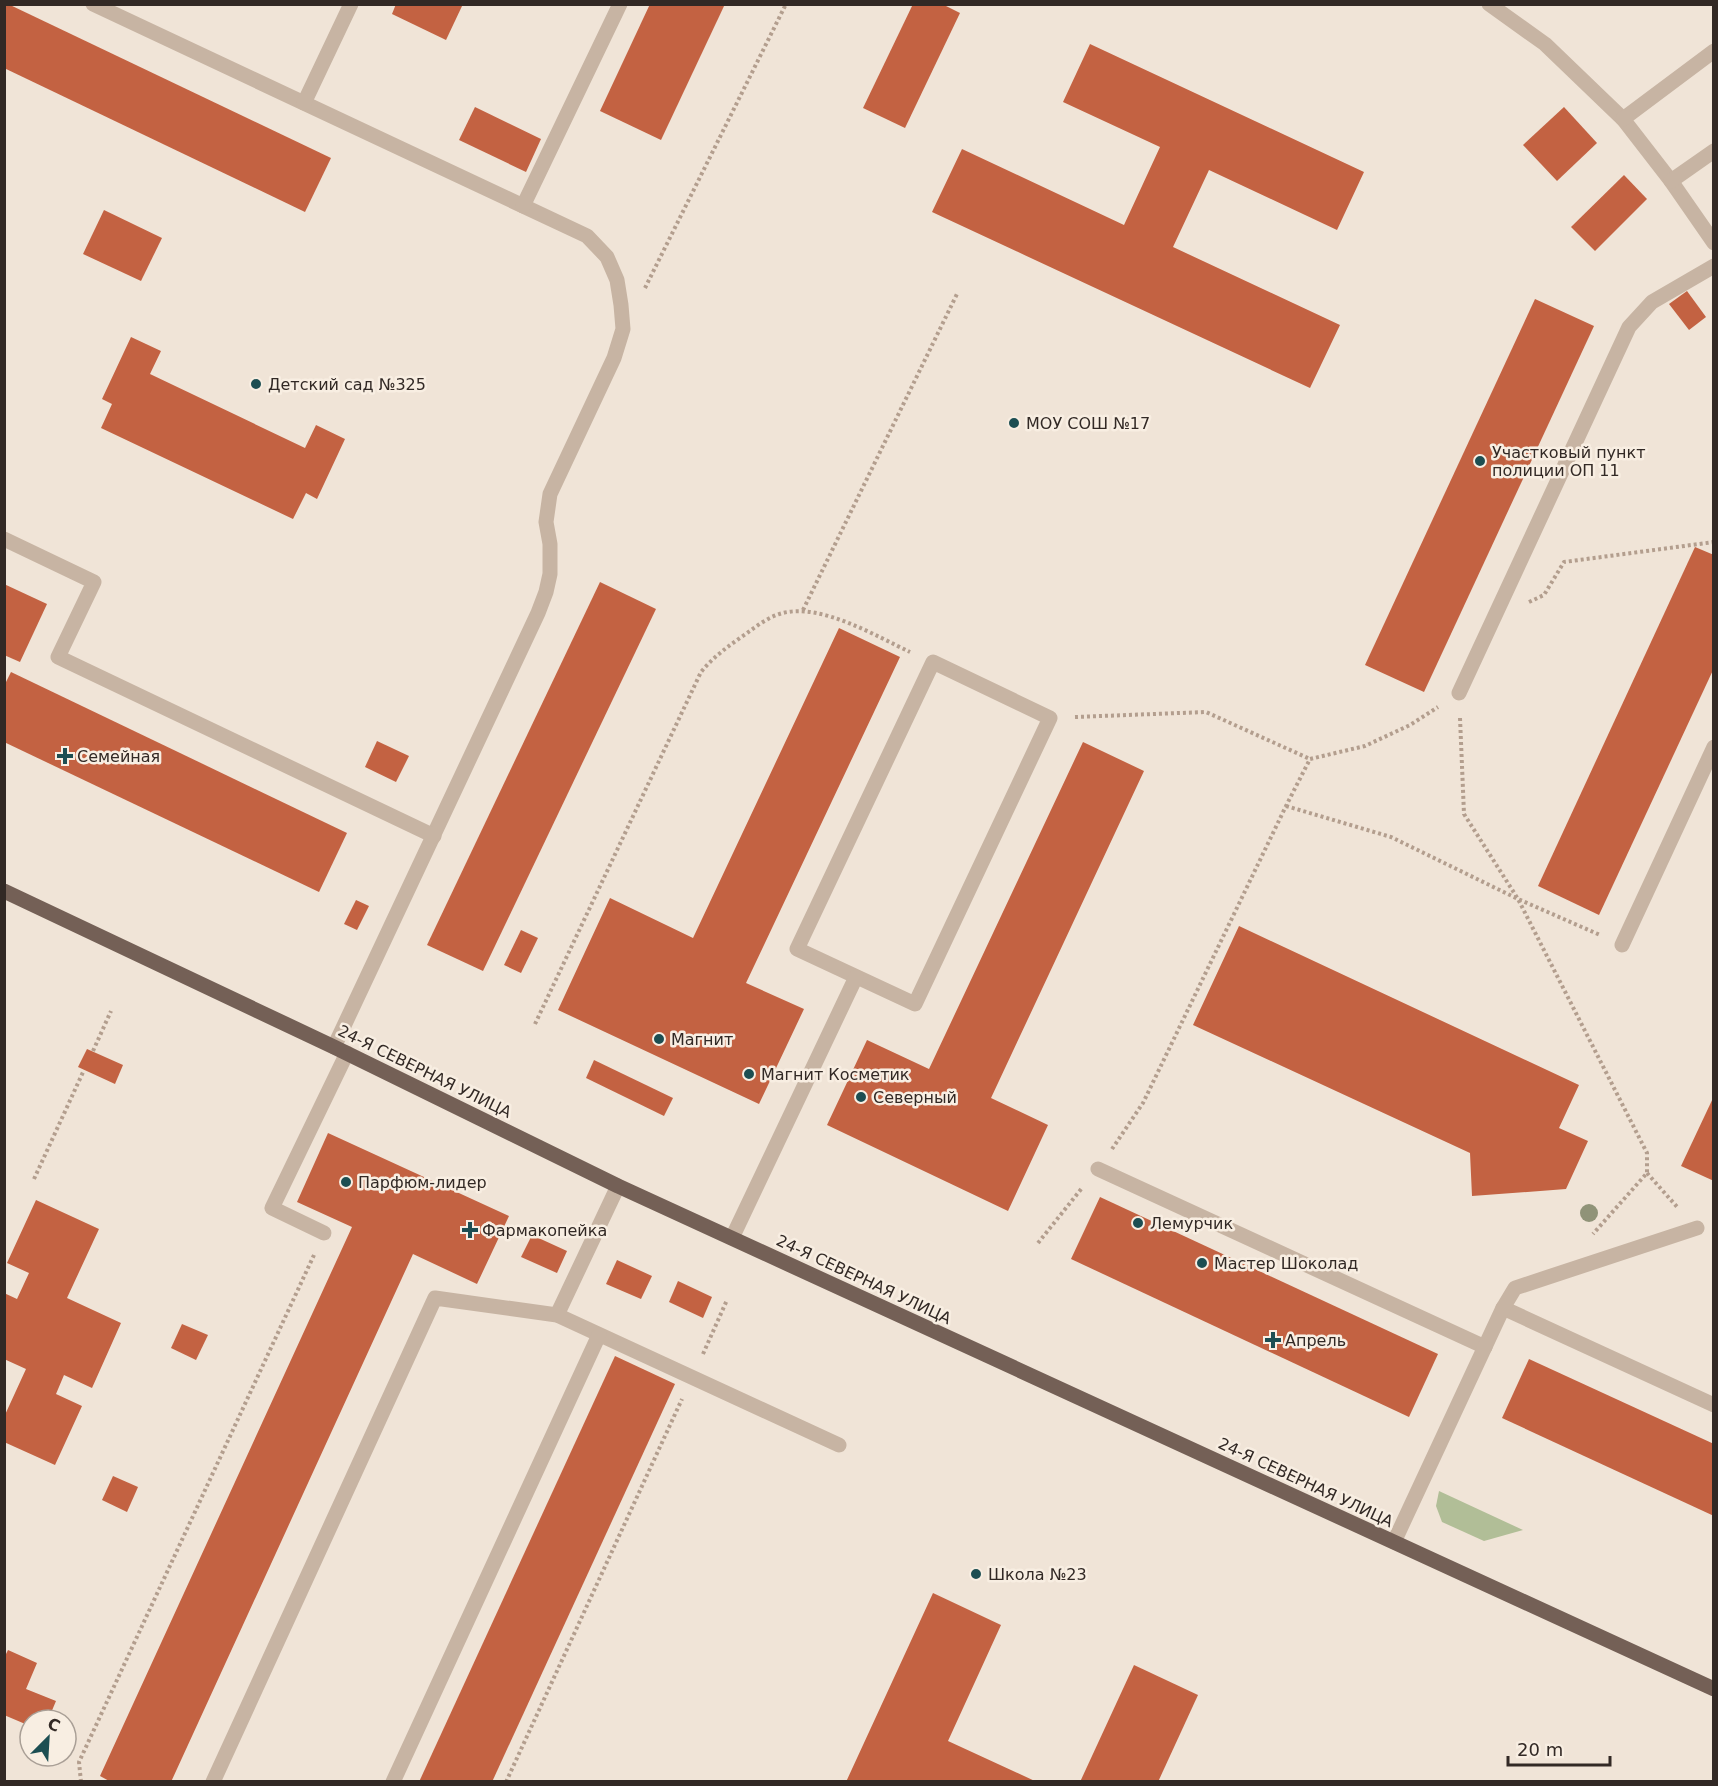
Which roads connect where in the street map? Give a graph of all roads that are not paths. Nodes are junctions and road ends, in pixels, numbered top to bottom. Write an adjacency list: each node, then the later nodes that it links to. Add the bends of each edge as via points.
1 (93, 4): 6 (street)
2 (351, 4): 6 (street)
3 (620, 4): 10 (street)
4 (1489, 4): 7 (street, via 1545,44)
5 (1713, 51): 7 (street)
6 (304, 103): 10 (street)
7 (1623, 119): 9 (street)
8 (1713, 151): 9 (street)
9 (1671, 181): 11 (street)
10 (523, 206): 16 (street, via 587,236 607,257 616,280 623,329 614,358 550,494 546,522 550,574 546,592)
11 (1713, 243)
12 (1713, 266): 14 (street, via 1652,302 1629,327)
13 (4, 539): 16 (street, via 94,582 58,657)
14 (1459, 693)
15 (1713, 747): 18 (street)
16 (434, 836): 20 (street)
17 (4, 891): 20 (main road, 24-Я СЕВЕРНАЯ УЛИЦА)
18 (1622, 945)
19 (856, 977): 19 (street, via 798,949 933,662 1050,718 915,1005); 25 (street)
20 (340, 1050): 22 (main road, 24-Я СЕВЕРНАЯ УЛИЦА); 24 (street, via 272,1208)
21 (1098, 1169): 29 (street)
22 (618, 1186): 25 (main road, 24-Я СЕВЕРНАЯ УЛИЦА); 27 (street)
23 (1697, 1228): 26 (street, via 1515,1288)
24 (324, 1233)
25 (732, 1238): 32 (main road, 24-Я СЕВЕРНАЯ УЛИЦА)
26 (1503, 1308): 29 (street); 30 (street)
27 (557, 1315): 28 (street); 34 (street, via 435,1298)
28 (599, 1335): 31 (street); 35 (street)
29 (1485, 1347): 32 (street)
30 (1713, 1405)
31 (839, 1445)
32 (1394, 1542): 33 (main road, 24-Я СЕВЕРНАЯ УЛИЦА)
33 (1713, 1689)
34 (213, 1782)
35 (393, 1782)

